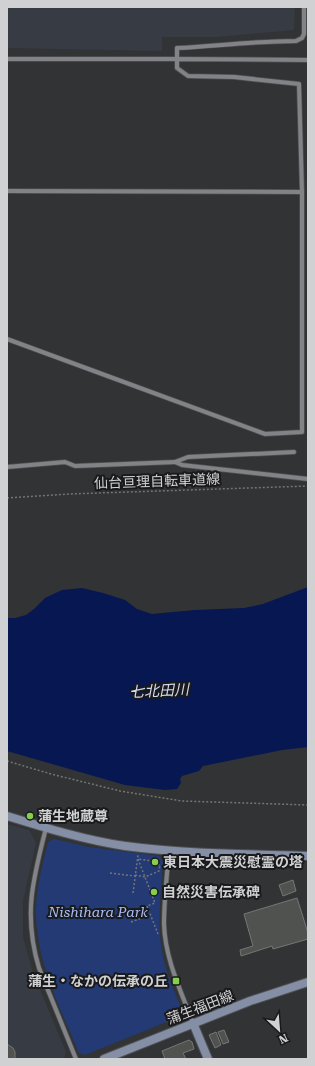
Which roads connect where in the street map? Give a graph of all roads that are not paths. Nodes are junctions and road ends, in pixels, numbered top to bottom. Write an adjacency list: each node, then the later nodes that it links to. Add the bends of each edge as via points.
1 (304, 7): 3 (street, via 304,34 296,41 177,48)
2 (7, 59): 3 (street)
3 (177, 59): 4 (street); 6 (street, via 177,68 188,76 234,77 299,84)
4 (308, 60)
5 (7, 191): 6 (street)
6 (302, 192): 7 (street, via 302,432 265,434)
7 (7, 339)
8 (294, 452): 9 (street, via 188,457)
9 (175, 462): 10 (street, via 75,466 65,462); 11 (street, via 182,466)
10 (7, 467)
11 (308, 480)
12 (7, 816): 13 (street)
13 (46, 828): 14 (street, via 123,845); 18 (street, via 34,874 30,902 31,927 39,968)
14 (169, 850): 15 (street); 17 (street, via 164,925 174,976)
15 (308, 856)
16 (308, 982): 17 (street, 蒲生福田線)
17 (193, 1023): 19 (street, 蒲生福田線); 20 (street)
18 (76, 1059)
19 (104, 1059)
20 (208, 1059)

